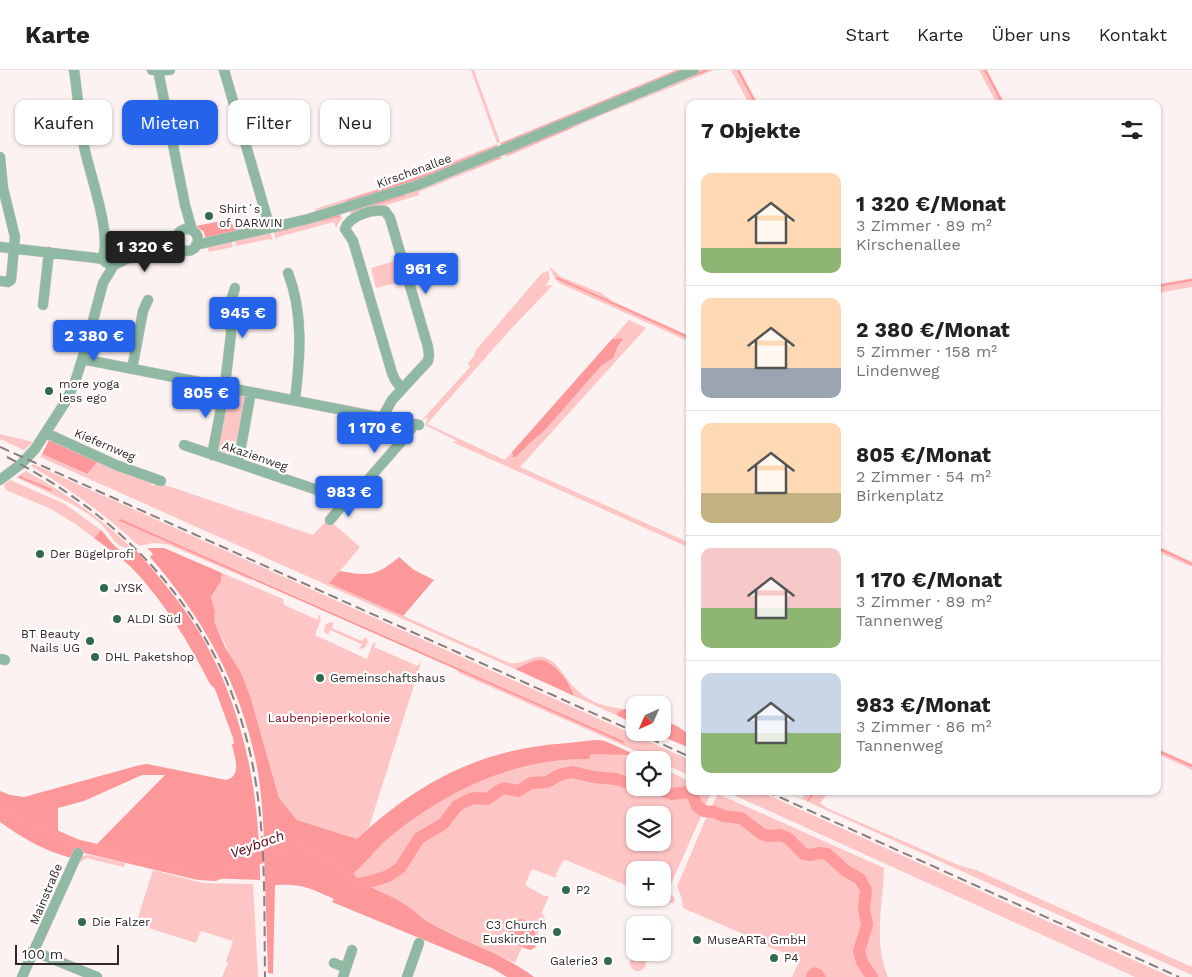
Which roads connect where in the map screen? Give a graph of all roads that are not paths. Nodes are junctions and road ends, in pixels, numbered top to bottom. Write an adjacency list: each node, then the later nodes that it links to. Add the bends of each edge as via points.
1 (74, 70): 13 (street, via 82,138 104,239)
2 (155, 70): 3 (street); 8 (street)
3 (170, 70)
4 (224, 70): 7 (street)
5 (694, 70): 7 (street, Kirschenallee, via 426,182 323,215)
6 (0, 157): 11 (street, via 15,237)
7 (270, 228): 8 (street, Kirschenallee, via 218,240)
8 (192, 235): 9 (street, via 177,235); 9 (street, Kirschenallee, via 188,251)
9 (178, 245): 14 (street, via 167,254)
10 (0, 247): 11 (street)
11 (14, 248): 12 (street); 16 (street, via 11,280)
12 (49, 252): 13 (street); 19 (street)
13 (102, 259): 14 (street)
14 (112, 270): 20 (street, via 103,283)
15 (288, 273): 25 (street, via 299,327)
16 (0, 281)
17 (235, 288): 22 (street, via 230,304 231,334)
18 (148, 300): 21 (street, via 143,310)
19 (43, 306)
20 (82, 359): 21 (street); 27 (street, via 66,402)
21 (132, 369): 22 (street)
22 (225, 387): 24 (street); 29 (street)
23 (402, 389): 23 (street, via 392,373 353,240 345,229 354,218 378,210 389,215 428,347 428,360); 26 (street)
24 (252, 392): 25 (street); 30 (street)
25 (296, 400): 26 (street)
26 (382, 418): 33 (street, via 417,424)
27 (46, 433): 31 (street, via 27,459); 32 (street, Kiefernweg)
28 (184, 445): 29 (street, Akazienweg)
29 (212, 455): 30 (street, Akazienweg)
30 (238, 464): 33 (street, Akazienweg)
31 (0, 480)
32 (156, 482)
33 (347, 500): 34 (street)
34 (330, 520)
35 (78, 853): 38 (street, Mainstraße)
36 (419, 943): 43 (street)
37 (352, 950): 40 (street)
38 (33, 952): 41 (street, Mainstraße); 42 (street)
39 (334, 963): 40 (street)
40 (345, 973)
41 (22, 975)
42 (97, 977)
43 (408, 977)

